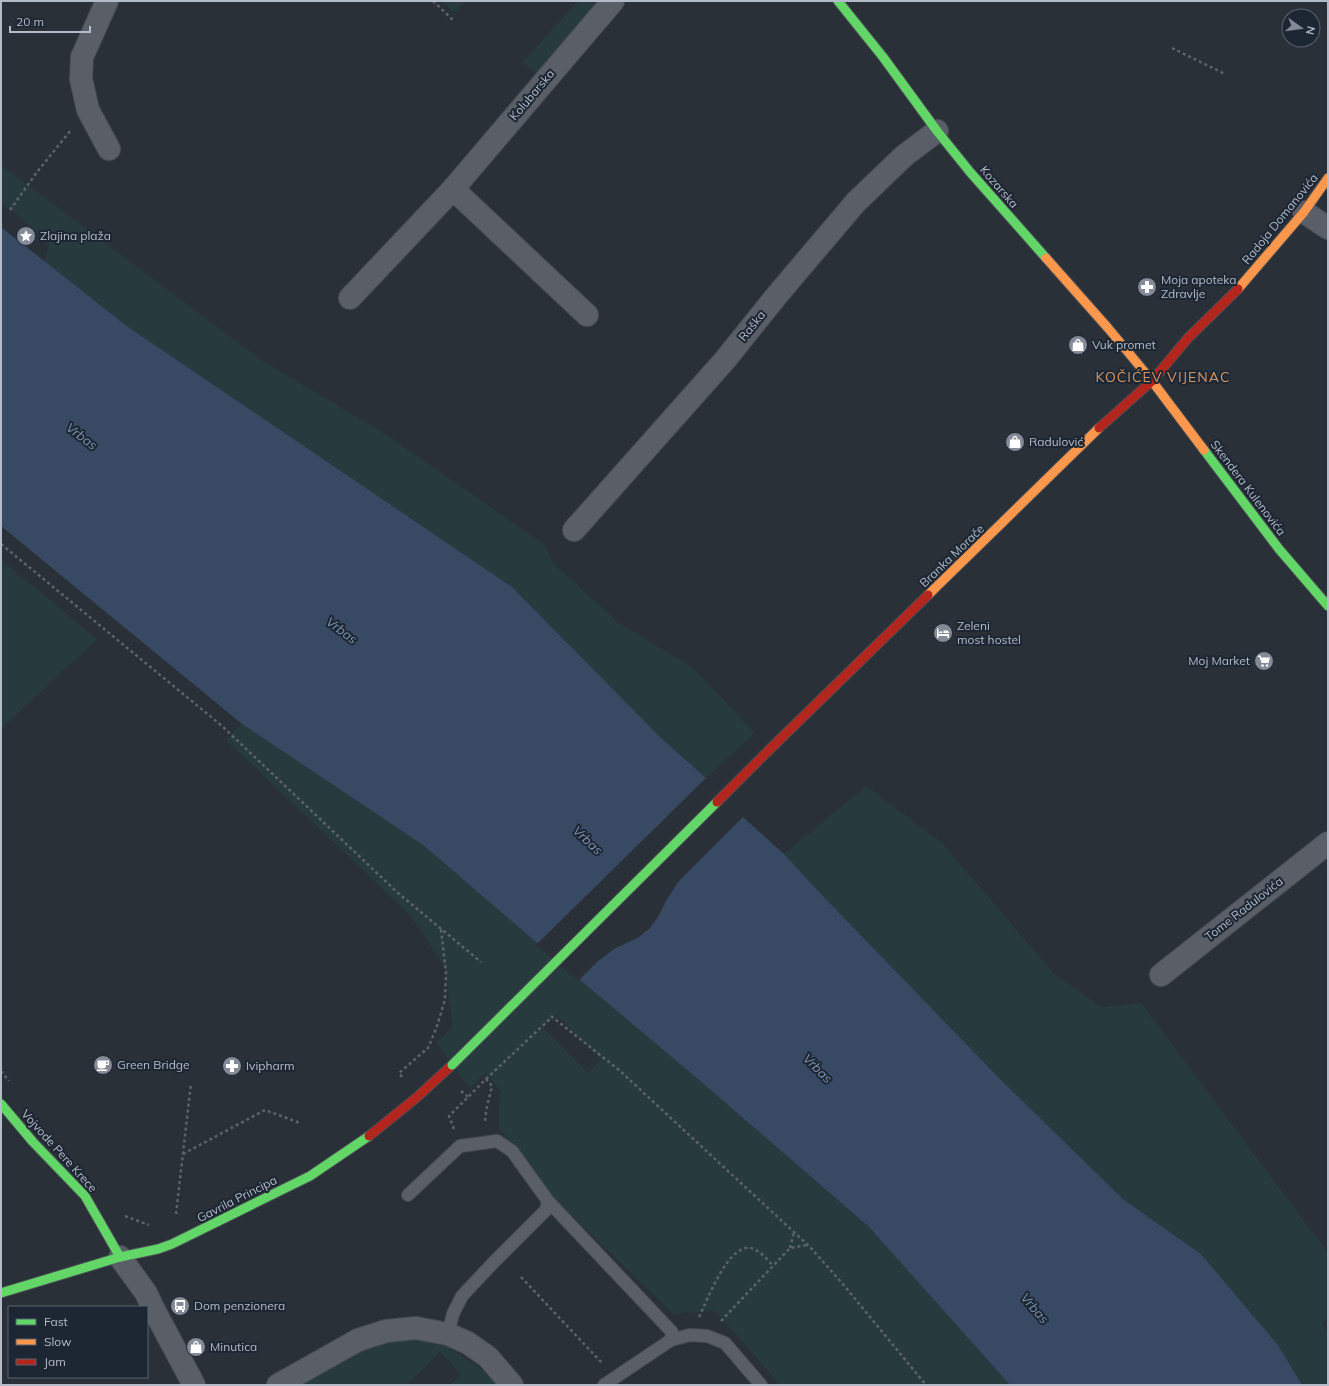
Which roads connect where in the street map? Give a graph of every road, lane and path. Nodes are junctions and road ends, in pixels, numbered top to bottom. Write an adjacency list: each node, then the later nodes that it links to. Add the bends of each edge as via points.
1 (107, 1): 8 (street, via 82,57 81,79)
2 (433, 1): 5 (path)
3 (613, 1): 12 (street, Kolubarska)
4 (838, 1): 9 (main road, Kozarska)
5 (454, 21)
6 (1172, 48): 7 (path)
7 (1225, 74)
8 (88, 110): 10 (street); 13 (path, via 37,172)
9 (937, 130): 18 (main road, Kozarska); 19 (street, Raška, via 904,156 856,202 725,360)
10 (109, 149)
11 (1328, 178): 14 (main road, Radoja Domanovića)
12 (453, 189): 16 (street, Kolubarska); 17 (street)
13 (10, 210)
14 (1304, 212): 15 (street); 18 (main road, Radoja Domanovića, via 1231,297 1188,338)
15 (1328, 228)
16 (350, 298)
17 (588, 315)
18 (1152, 381): 21 (main road, Skendera Kulenovića, via 1279,549); 26 (main road, Branka Morače, bridge, via 1112,416 770,749)
19 (574, 530)
20 (1, 544): 23 (path, via 222,726 398,893)
21 (1328, 606)
22 (1328, 843): 25 (street, Tome Radulovića)
23 (441, 929): 24 (path); 27 (path, via 446,973 444,1000 428,1048 399,1073)
24 (481, 962)
25 (1161, 975)
26 (452, 1065): 43 (main road, Gavrila Principa, via 363,1141 310,1176 172,1244)
27 (403, 1079)
28 (486, 1079): 31 (path); 35 (path, via 492,1086 486,1111 485,1127); 40 (path, via 551,1016 619,1070)
29 (191, 1083): 36 (path)
30 (461, 1091): 31 (path)
31 (468, 1097): 33 (path)
32 (1, 1104): 43 (main road, Vojvode Pere Krece, via 85,1196)
33 (449, 1116)
34 (300, 1123): 36 (path, via 265,1110)
35 (488, 1141): 37 (lane, via 460,1146); 38 (lane, via 497,1141 512,1152)
36 (183, 1154): 39 (path)
37 (408, 1195)
38 (548, 1201): 47 (lane, via 546,1210 462,1296); 50 (lane, via 672,1332)
39 (176, 1217)
40 (794, 1232): 41 (path); 42 (path)
41 (808, 1245): 42 (path); 57 (path)
42 (790, 1248): 44 (path)
43 (120, 1257): 46 (main road, Gavrila Principa); 52 (street, via 146,1293)
44 (773, 1266): 48 (path, via 754,1249 747,1247 738,1251 723,1267); 49 (path)
45 (521, 1278): 51 (path)
46 (1, 1293)
47 (448, 1334): 53 (street, via 416,1328 386,1331 358,1340); 54 (street, via 468,1343 488,1357)
48 (690, 1335): 49 (lane); 50 (lane)
49 (707, 1336): 56 (lane, via 725,1343)
50 (671, 1340): 51 (lane)
51 (616, 1378): 55 (lane)
52 (194, 1385)
53 (278, 1385)
54 (512, 1385)
55 (604, 1385)
56 (761, 1385)
57 (926, 1385)

